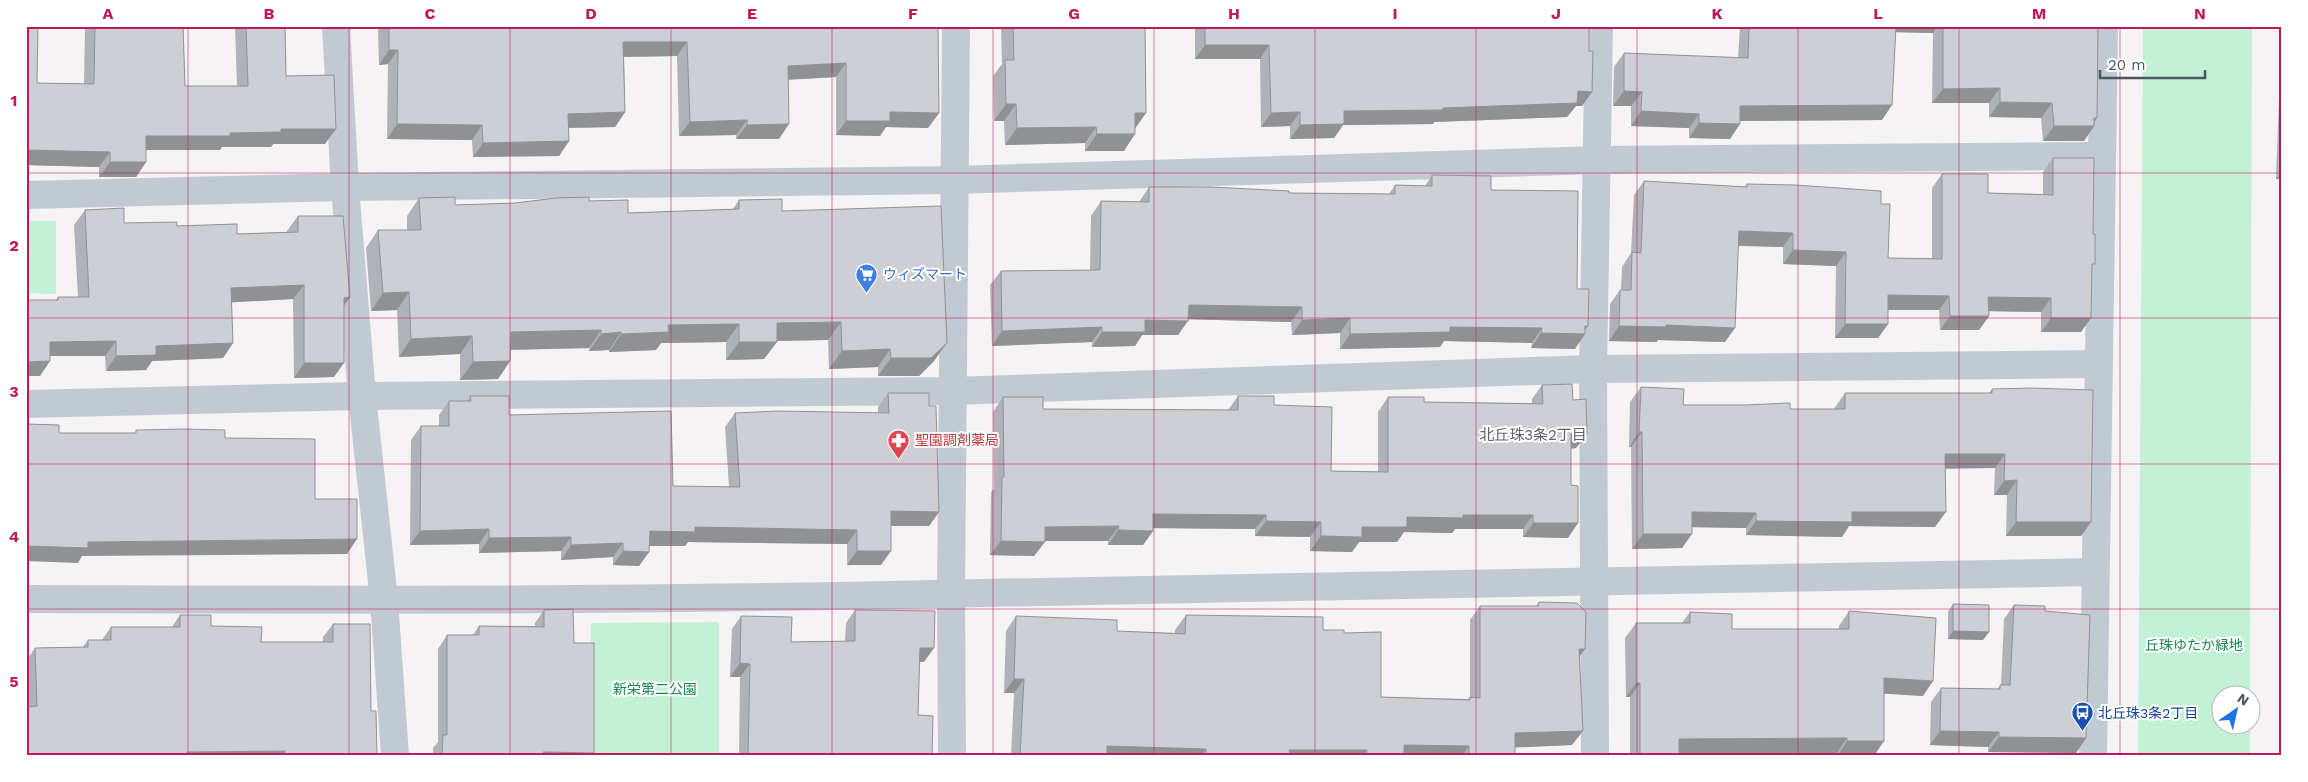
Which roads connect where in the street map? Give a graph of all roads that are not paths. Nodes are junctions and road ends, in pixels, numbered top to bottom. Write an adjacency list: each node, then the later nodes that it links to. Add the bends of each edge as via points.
1 (336, 26): 8 (street)
2 (956, 26): 7 (street)
3 (1599, 26): 6 (street)
4 (2104, 26): 5 (street)
5 (2102, 156): 6 (street); 10 (street)
6 (1598, 160): 7 (street); 11 (street)
7 (955, 180): 8 (street); 12 (street)
8 (345, 187): 9 (street); 13 (street)
9 (26, 196)
10 (2098, 364): 11 (street); 15 (street)
11 (1592, 368): 12 (street); 16 (street)
12 (953, 391): 13 (street); 17 (street)
13 (362, 396): 14 (street); 19 (street)
14 (26, 404)
15 (2095, 572): 16 (street); 23 (street)
16 (1595, 579): 17 (street); 22 (street)
17 (951, 593): 19 (street); 21 (street)
18 (26, 600): 19 (street)
19 (384, 600): 20 (street)
20 (395, 756)
21 (952, 756)
22 (1595, 756)
23 (2094, 756)

